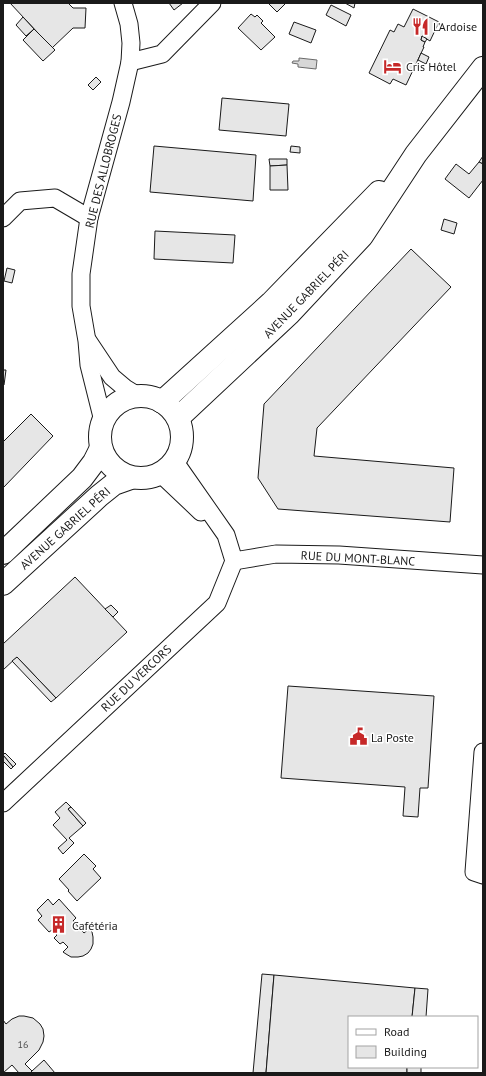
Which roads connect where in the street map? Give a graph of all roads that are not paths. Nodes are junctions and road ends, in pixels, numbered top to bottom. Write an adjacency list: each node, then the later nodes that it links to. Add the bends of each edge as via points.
1 (123, 3): 3 (street, RUE DES ALLOBROGES, via 129,24)
2 (212, 3): 3 (street, via 162,54)
3 (130, 62): 7 (street, RUE DES ALLOBROGES)
4 (483, 68): 5 (main road, AVENUE GABRIEL PÉRI)
5 (416, 154): 10 (main road, AVENUE GABRIEL PÉRI, via 271,302); 11 (main road, AVENUE GABRIEL PÉRI, via 362,236 289,314)
6 (3, 218): 7 (street, via 20,201 55,198)
7 (89, 218): 8 (street, RUE DES ALLOBROGES, via 81,274)
8 (87, 341): 9 (street, RUE DES ALLOBROGES, via 112,378); 12 (street, RUE DES ALLOBROGES, via 89,365)
9 (138, 396): 10 (main road, via 155,398); 12 (main road, via 121,401 107,413)
10 (162, 402): 11 (main road, via 172,409)
11 (178, 418): 14 (main road, via 183,440 180,452)
12 (103, 421): 13 (main road, via 100,434)
13 (101, 448): 15 (main road, via 112,467); 16 (main road, AVENUE GABRIEL PÉRI, via 82,478)
14 (168, 468): 15 (main road, via 151,478); 17 (street, via 226,535)
15 (131, 478): 19 (main road, AVENUE GABRIEL PÉRI, via 114,484 98,496)
16 (3, 553)
17 (234, 561): 18 (street, RUE DU MONT-BLANC, via 276,554 339,555); 21 (street, RUE DU VERCORS, via 217,603)
18 (483, 565)
19 (3, 584)
20 (483, 752): 22 (street, via 474,872)
21 (3, 803)
22 (483, 875)

